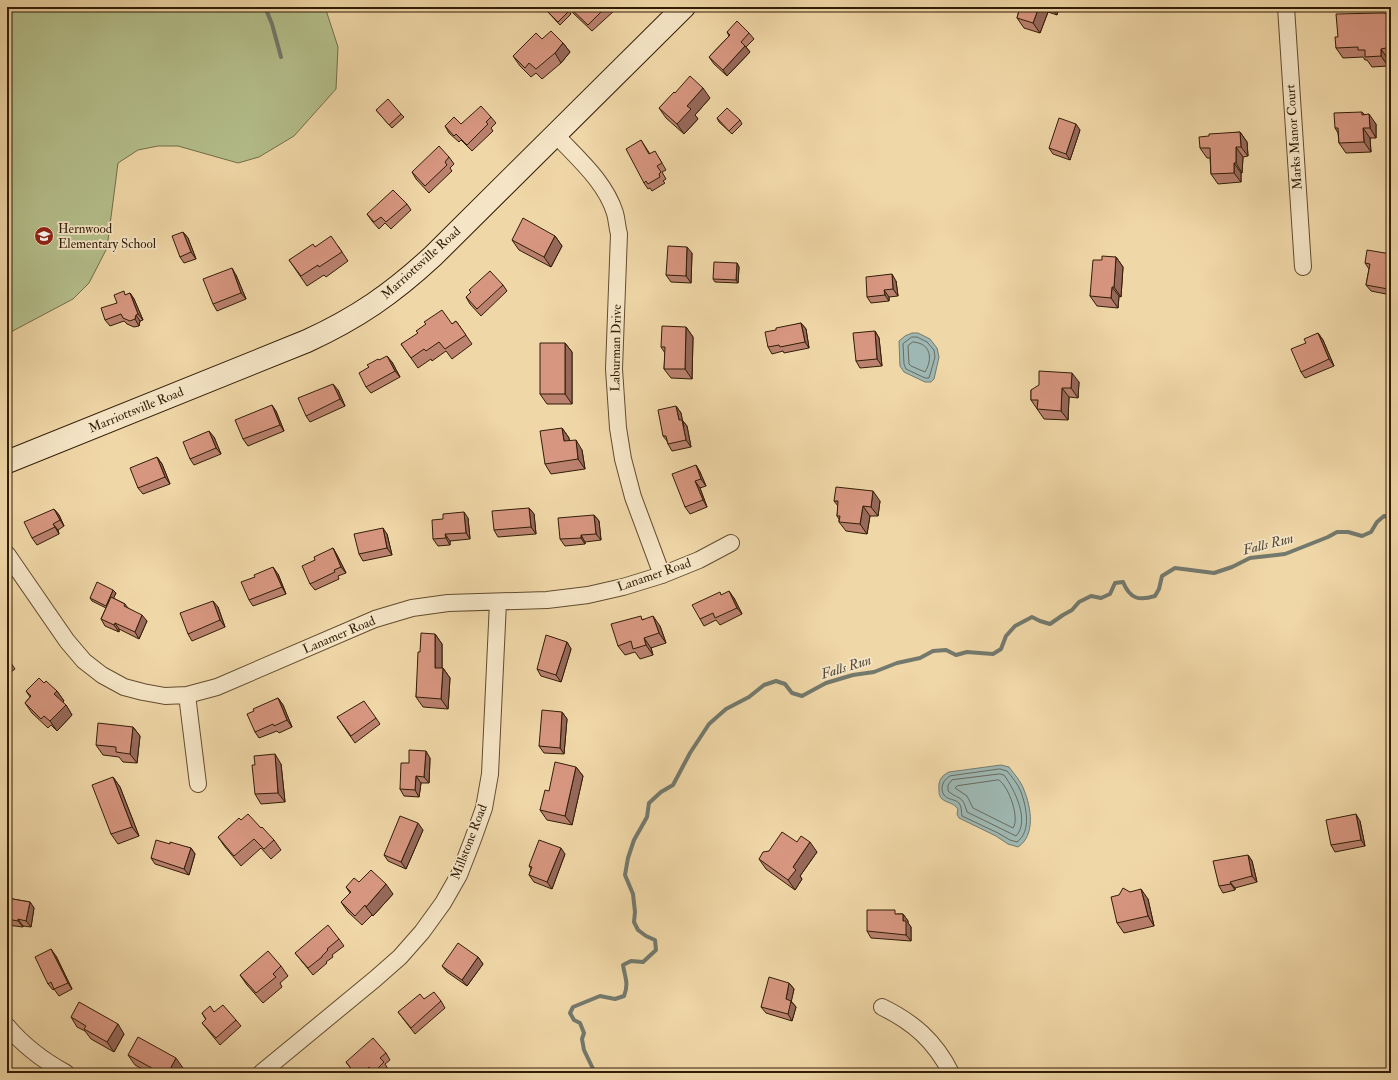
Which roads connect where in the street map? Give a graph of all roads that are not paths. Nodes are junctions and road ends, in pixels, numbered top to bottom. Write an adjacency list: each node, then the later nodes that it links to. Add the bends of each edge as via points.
1 (684, 7): 3 (main road, Marriottsville Road)
2 (1286, 7): 4 (street, Marks Manor Court)
3 (555, 134): 5 (main road, Marriottsville Road, via 418,270 361,313 307,341); 8 (street, Laburman Drive, via 592,173 614,212 619,234 614,369 618,428 633,496)
4 (1303, 267)
5 (7, 462)
6 (731, 543): 8 (street, Lanamer Road)
7 (7, 554): 10 (street, Lanamer Road, via 67,641 84,661 124,687 165,696)
8 (662, 575): 9 (street, Lanamer Road, via 588,595)
9 (498, 602): 10 (street, Lanamer Road, via 448,603 412,608 375,619 216,687); 15 (street, Millstone Road, via 490,774 484,808 459,875 443,903 400,957)
10 (187, 695): 11 (street)
11 (198, 784)
12 (882, 1008): 16 (street, via 916,1027 945,1060)
13 (7, 1026): 14 (street, via 34,1053)
14 (66, 1073)
15 (261, 1073)
16 (951, 1073)

